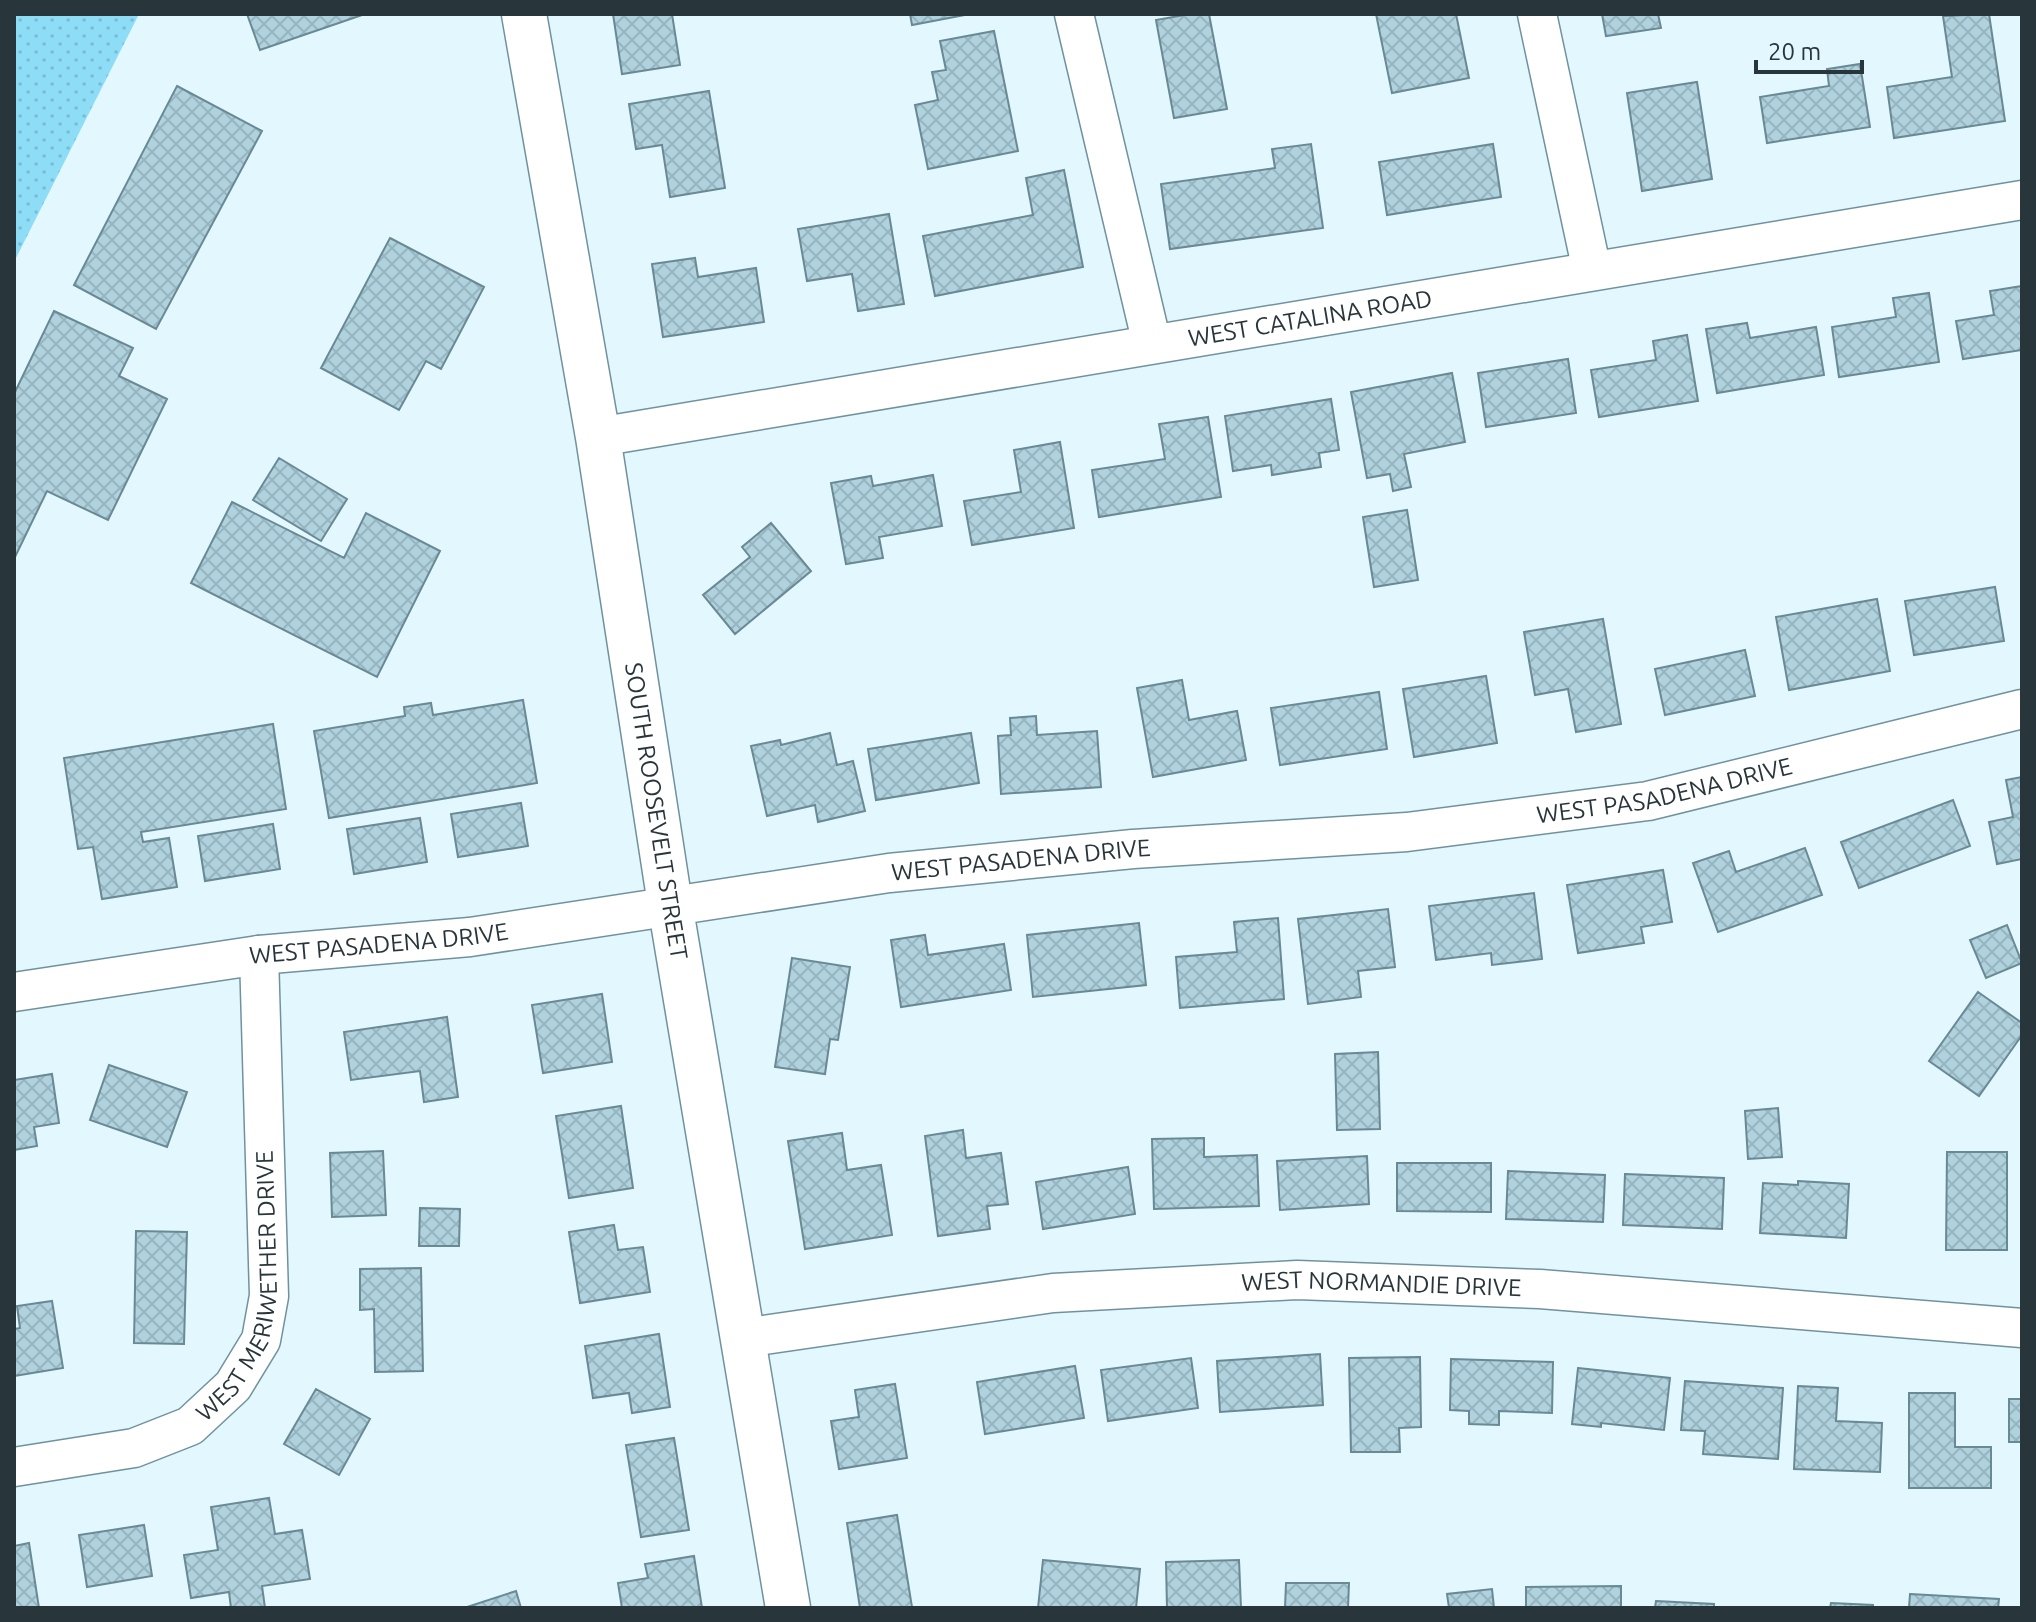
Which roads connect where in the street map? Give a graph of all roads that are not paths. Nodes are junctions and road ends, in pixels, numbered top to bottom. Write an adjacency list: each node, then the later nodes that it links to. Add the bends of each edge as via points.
1 (524, 14): 7 (street, SOUTH ROOSEVELT STREET)
2 (1074, 14): 6 (street)
3 (1537, 14): 5 (street)
4 (2022, 200): 5 (street, WEST CATALINA ROAD)
5 (1592, 271): 6 (street, WEST CATALINA ROAD)
6 (1152, 344): 7 (street, WEST CATALINA ROAD)
7 (598, 437): 9 (street, SOUTH ROOSEVELT STREET)
8 (2022, 709): 9 (street, WEST PASADENA DRIVE, via 1648,801 1407,832 1133,849 889,873)
9 (670, 904): 10 (street, WEST PASADENA DRIVE, via 470,937); 13 (street, SOUTH ROOSEVELT STREET)
10 (259, 955): 11 (street, WEST PASADENA DRIVE); 14 (street, WEST MERIWETHER DRIVE, via 269,1296 261,1340 233,1386 190,1426 134,1448)
11 (14, 992)
12 (2022, 1328): 13 (street, WEST NORMANDIE DRIVE, via 1540,1289 1297,1280 1053,1293)
13 (743, 1338): 15 (street, SOUTH ROOSEVELT STREET)
14 (14, 1467)
15 (788, 1608)

